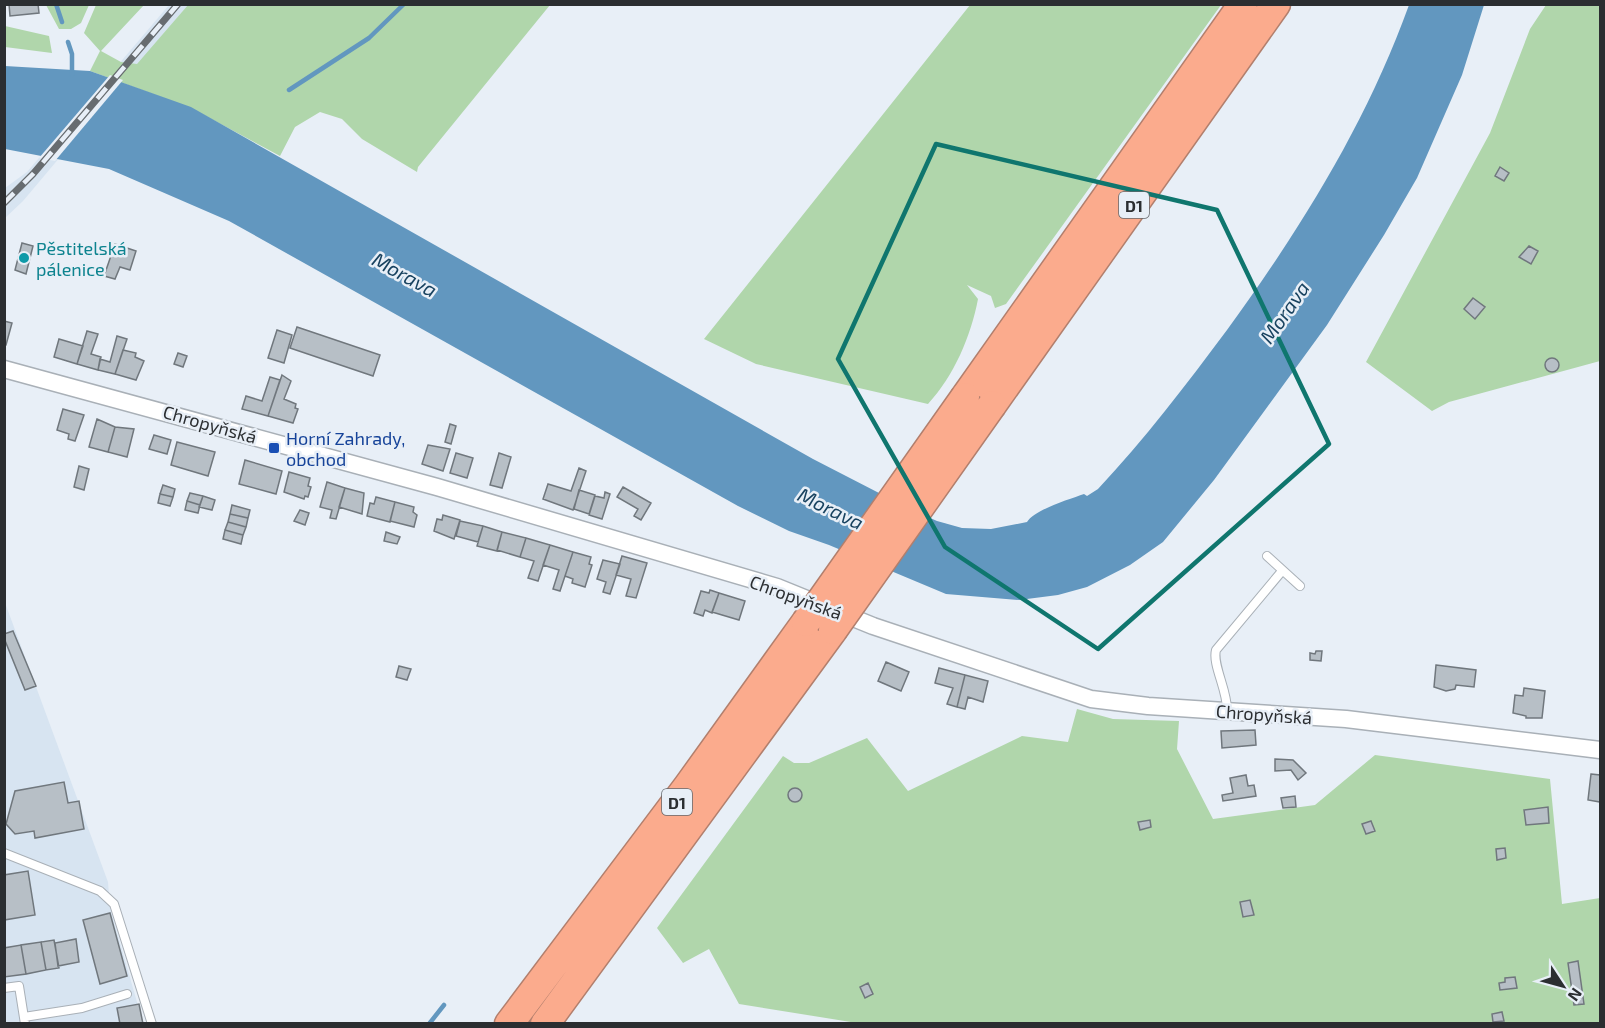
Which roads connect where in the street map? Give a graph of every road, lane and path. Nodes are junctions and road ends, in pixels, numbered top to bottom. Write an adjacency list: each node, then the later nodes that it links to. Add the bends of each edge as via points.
1 (1243, 4): 14 (highway, D1, bridge, via 688,786)
2 (1276, 4): 15 (highway, D1, bridge, via 833,630)
3 (4, 369): 7 (street, Chropyňská, via 436,487 766,584 873,626 1091,699)
4 (1267, 556): 5 (lane)
5 (1282, 572): 6 (lane); 7 (lane, via 1216,650)
6 (1300, 586)
7 (1227, 711): 8 (street, Chropyňská, via 1346,719)
8 (1600, 750)
9 (4, 853): 13 (lane, via 100,891 114,904)
10 (4, 988): 12 (lane, via 19,986)
11 (127, 994): 12 (lane)
12 (24, 1020)
13 (152, 1023)
14 (509, 1023)
15 (545, 1023)

